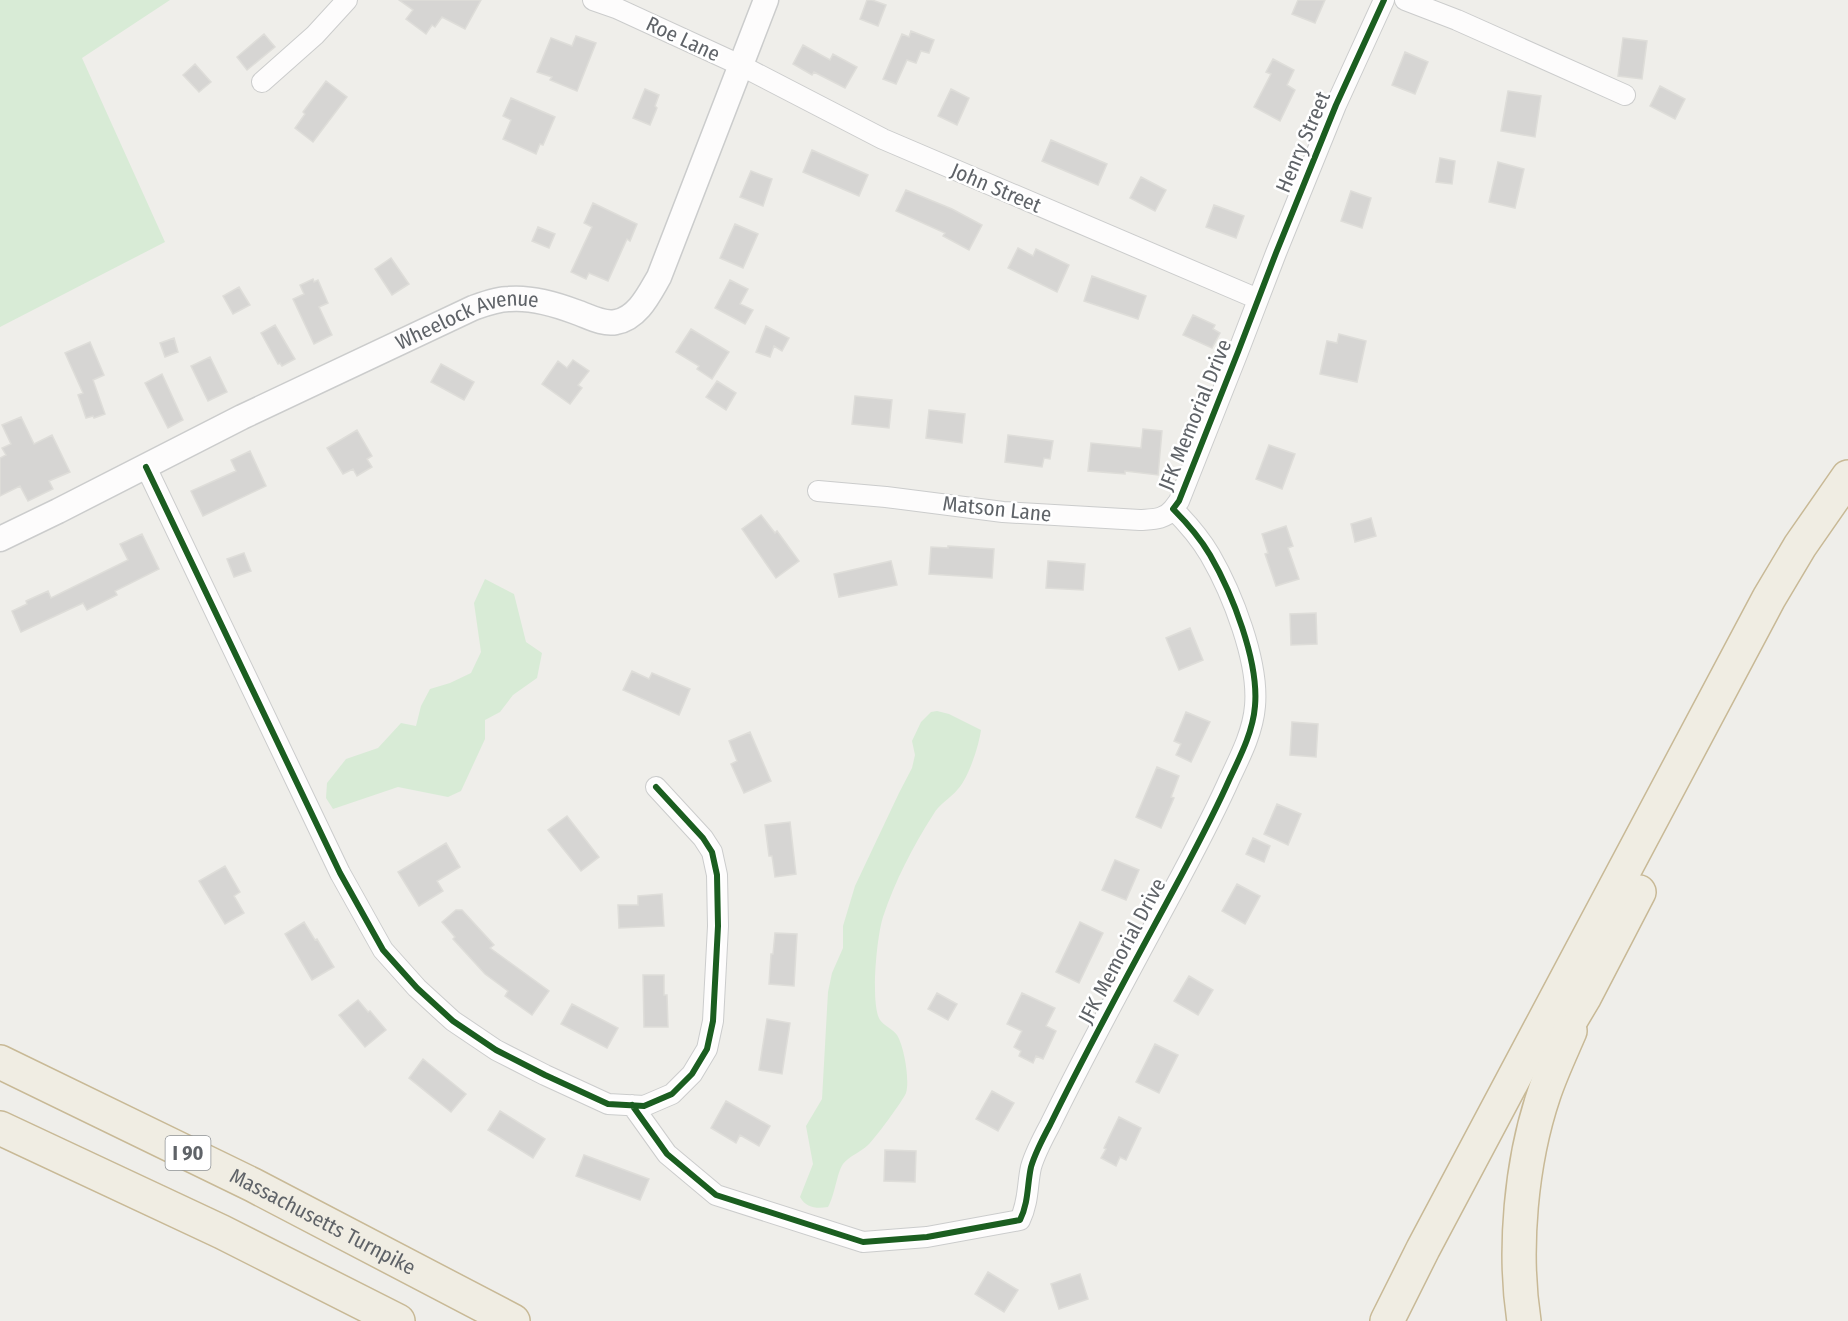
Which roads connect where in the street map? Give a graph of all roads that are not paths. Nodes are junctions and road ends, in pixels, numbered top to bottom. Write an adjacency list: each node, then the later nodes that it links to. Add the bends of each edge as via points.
1 (347, 0): 7 (street)
2 (593, 0): 6 (street, Roe Lane)
3 (766, 0): 6 (street, Wheelock Avenue)
4 (1384, 0): 9 (street, Henry Street, via 1336,105)
5 (1405, 0): 8 (street)
6 (740, 65): 9 (street, John Street, via 883,139); 10 (street, Wheelock Avenue, via 663,266 636,311 610,323 554,304 508,298 491,302 288,395)
7 (262, 82)
8 (1625, 95)
9 (1258, 299): 13 (street, JFK Memorial Drive)
10 (146, 467): 15 (street, Wheelock Avenue); 19 (street, via 340,873 383,950 453,1021 496,1050 608,1104)
11 (1848, 477): 23 (highway, via 1769,598)
12 (818, 491): 13 (street, Matson Lane, via 1003,512 1140,520 1162,518)
13 (1173, 509): 19 (street, JFK Memorial Drive, via 1209,554 1243,630 1255,686 1252,721 1210,823 1049,1126 1031,1167 1026,1207 1020,1220 927,1237 863,1242 716,1195 667,1154)
14 (1848, 509): 17 (highway, via 1791,598)
15 (0, 539)
16 (656, 787): 19 (street, via 712,852 718,916 713,1021 707,1049 692,1074 672,1094 644,1106)
17 (1584, 996): 30 (highway, via 1505,1136); 31 (highway, via 1543,1096 1526,1170 1520,1250)
18 (0, 1062): 22 (highway, Massachusetts Turnpike / I 90)
19 (632, 1105)
20 (0, 1128): 21 (highway)
21 (222, 1232): 24 (highway); 25 (highway)
22 (374, 1247): 26 (highway, Massachusetts Turnpike / I 90); 27 (highway)
23 (1423, 1249): 28 (highway); 29 (highway)
24 (352, 1321)
25 (398, 1321)
26 (513, 1321)
27 (540, 1321)
28 (1370, 1321)
29 (1387, 1321)
30 (1409, 1321)
31 (1524, 1321)

